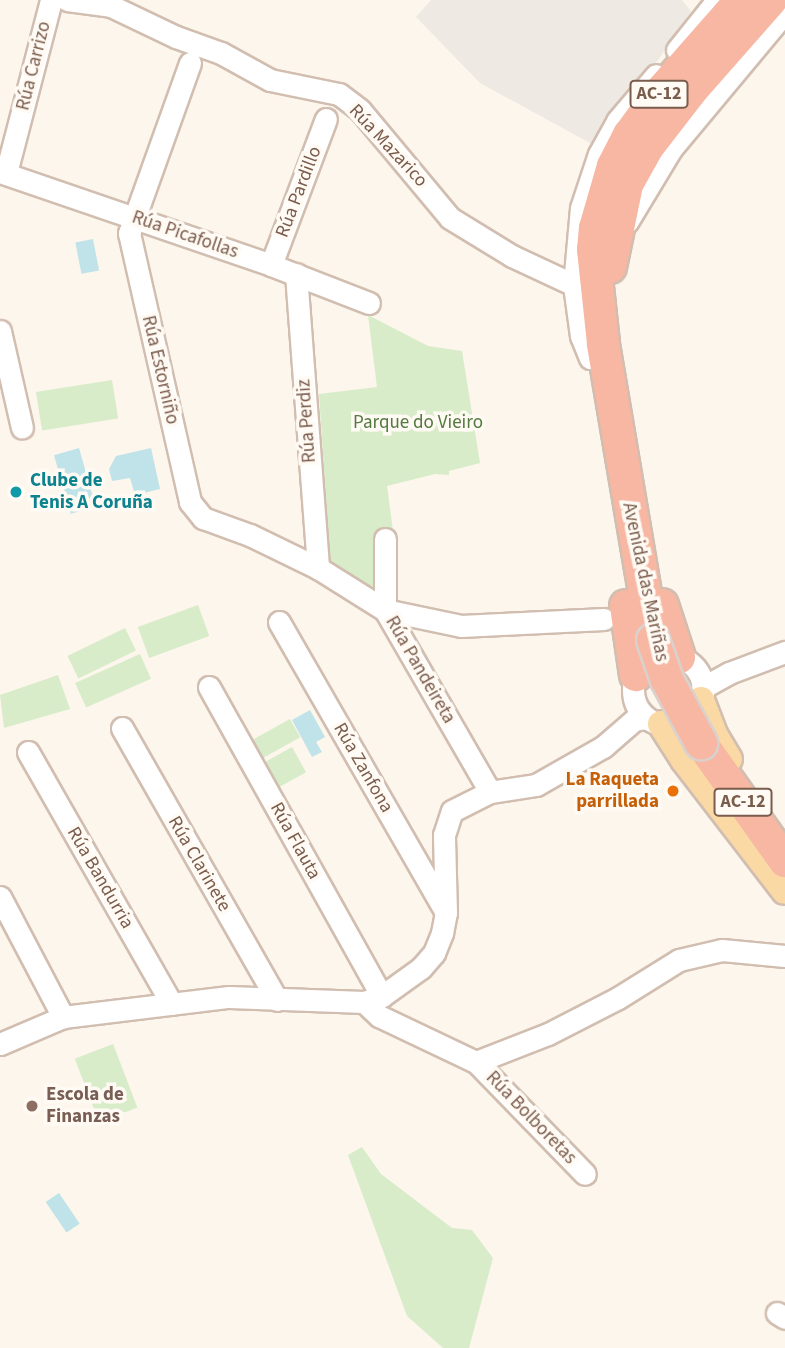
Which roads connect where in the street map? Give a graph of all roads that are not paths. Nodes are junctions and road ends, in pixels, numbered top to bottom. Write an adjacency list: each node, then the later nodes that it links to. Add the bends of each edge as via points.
1 (51, 0): 9 (street, Rúa Carrizo)
2 (67, 0): 16 (street, Rúa Mazarico, via 111,6 176,37 221,52 270,80 339,94 360,110 450,218 512,256)
3 (717, 0): 16 (street, via 617,121 599,154 581,208)
4 (741, 0): 11 (highway, Avenida das Mariñas / AC-12, via 629,135)
5 (771, 0): 10 (highway, Avenida das Mariñas / AC-12, via 670,118)
6 (785, 12): 13 (street, via 671,149)
7 (190, 63): 12 (street, Rúa Estorniño)
8 (326, 119): 14 (street, Rúa Pardillo)
9 (3, 172): 12 (street, Rúa Picafollas)
10 (627, 185): 13 (highway); 18 (highway, Avenida das Mariñas / AC-12, via 603,257)
11 (599, 203): 18 (highway, Avenida das Mariñas / AC-12, via 593,250); 20 (highway, via 585,257)
12 (135, 218): 14 (street, Rúa Picafollas); 23 (street, Rúa Estorniño, via 130,233 190,502 203,518)
13 (613, 245): 28 (highway, via 610,284 622,374 658,588)
14 (271, 264): 15 (street, Rúa Picafollas)
15 (296, 274): 17 (street, Rúa Picafollas); 23 (street, Rúa Perdiz)
16 (574, 285): 20 (street, via 581,336)
17 (369, 303)
18 (599, 311): 28 (highway, Avenida das Mariñas / AC-12, via 626,493)
19 (0, 331): 21 (street)
20 (590, 358): 31 (highway)
21 (22, 428)
22 (385, 539): 24 (street, Rúa Pandeireta)
23 (318, 568): 24 (street)
24 (385, 610): 25 (street, via 461,626); 37 (street, Rúa Pandeireta)
25 (604, 619)
26 (279, 622): 42 (street, Rúa Zanfona)
27 (785, 652): 29 (street)
28 (676, 654): 29 (street); 31 (street, via 650,660); 32 (street); 39 (highway, Avenida das Mariñas / AC-12, bridge, via 667,680 701,743)
29 (729, 673): 32 (street)
30 (209, 687): 44 (street, Rúa Flauta)
31 (635, 687): 33 (street); 35 (street)
32 (702, 694): 33 (street, via 696,709 681,722); 38 (main road, via 723,751)
33 (654, 721): 35 (street, via 634,720); 40 (main road)
34 (122, 728): 45 (street, Rúa Clarinete)
35 (619, 731): 37 (street, via 578,764 536,785)
36 (28, 752): 46 (street, Rúa Bandurria)
37 (490, 792): 42 (street, via 452,811 444,835)
38 (785, 838)
39 (785, 861)
40 (785, 891)
41 (0, 897): 47 (street)
42 (446, 913): 44 (street, via 434,953 407,981)
43 (785, 956): 49 (street, via 722,950 679,960 548,1034)
44 (373, 999): 45 (street); 49 (street, via 379,1016)
45 (276, 1000): 46 (street, via 229,997)
46 (172, 1004): 47 (street)
47 (63, 1017): 48 (street)
48 (0, 1044)
49 (477, 1062): 50 (street, Rúa Bolboretas)
50 (585, 1174)

